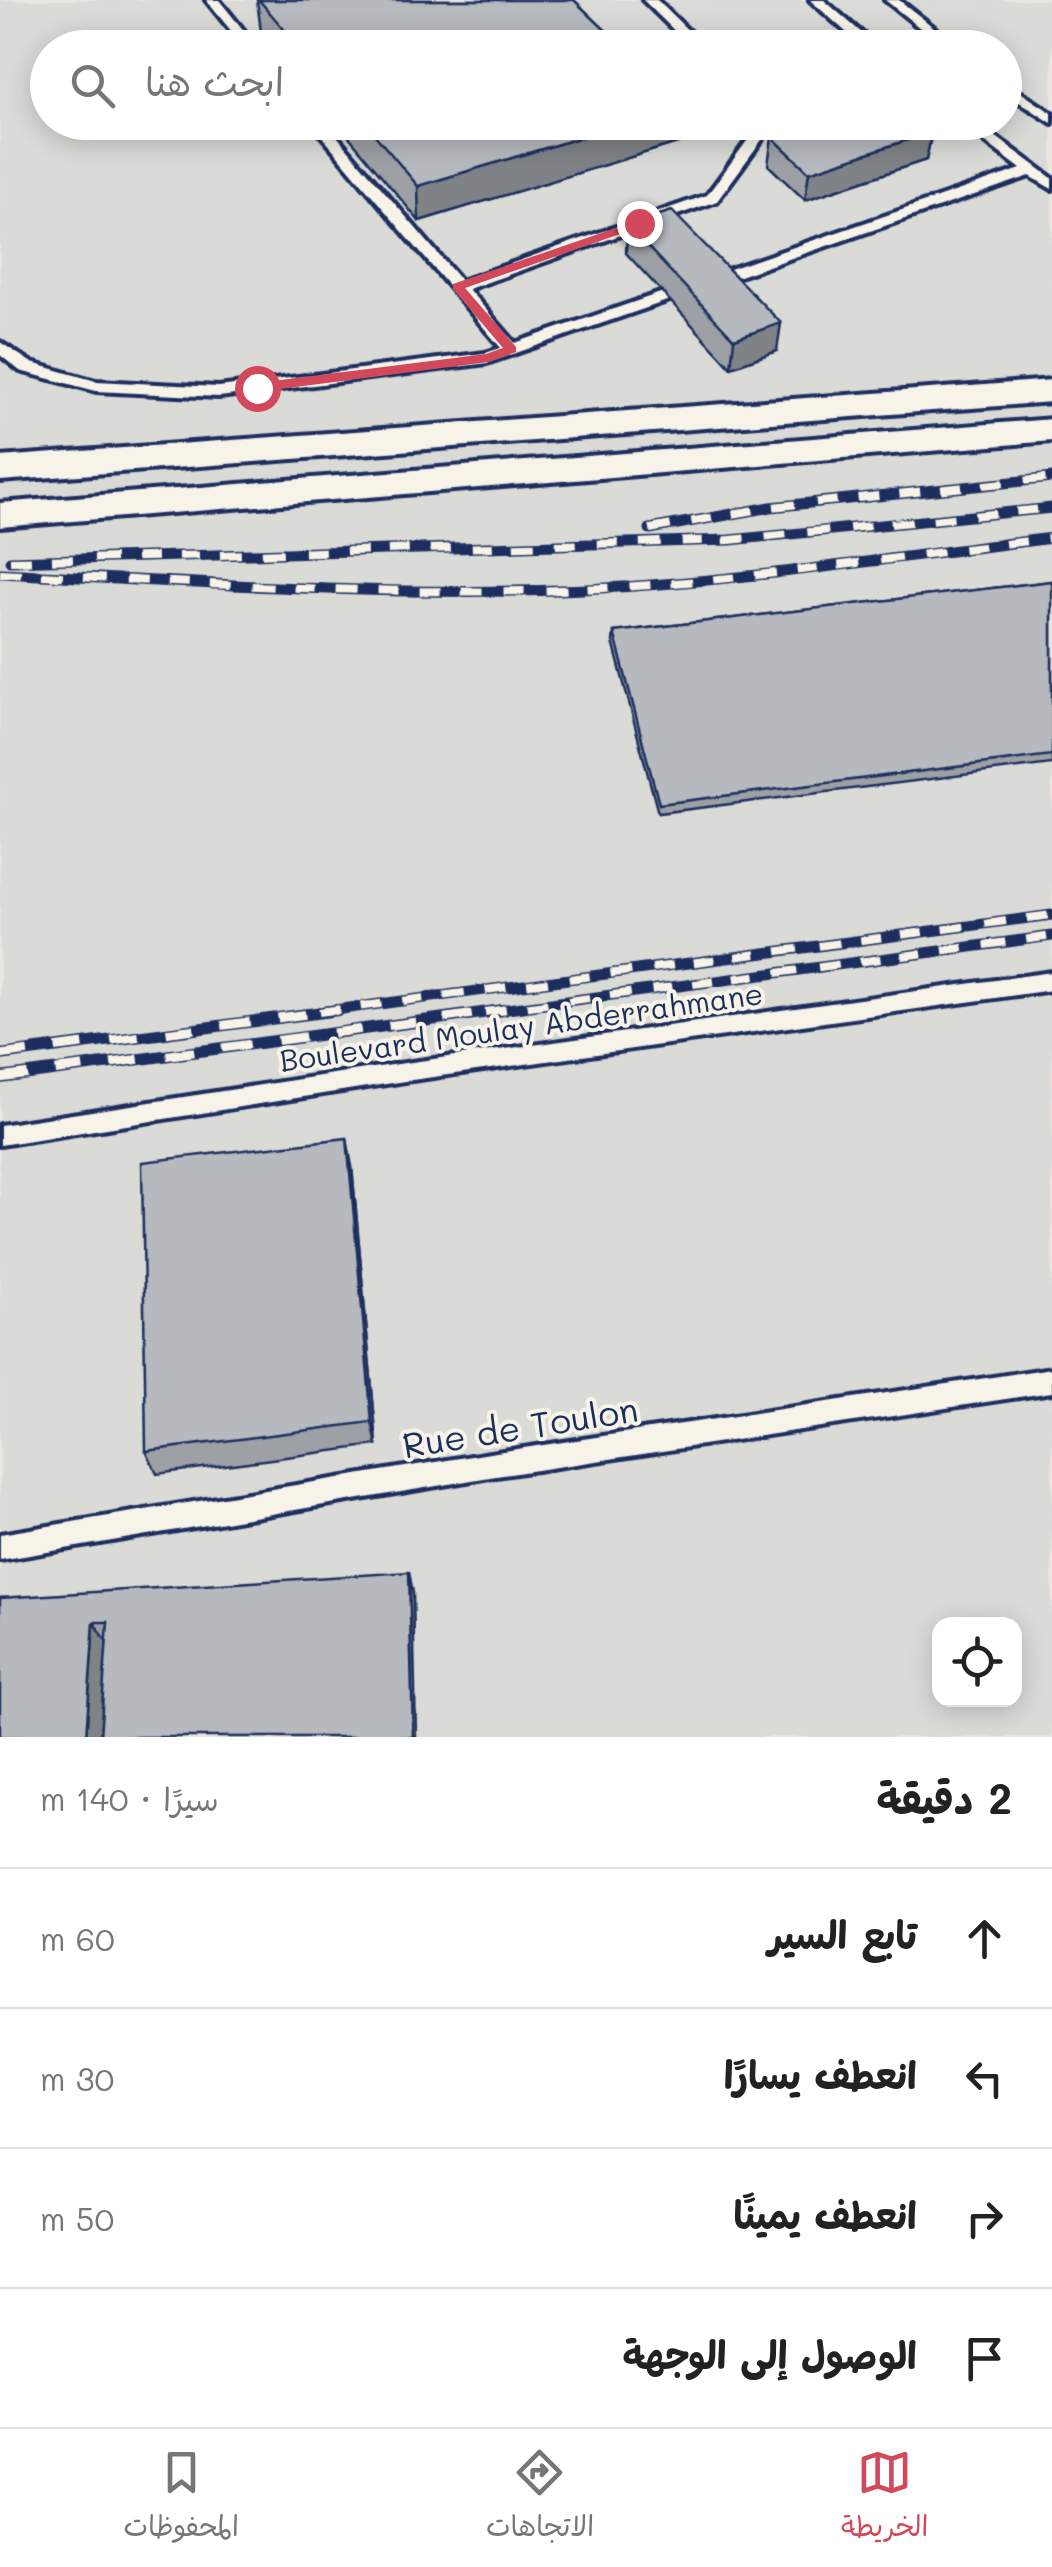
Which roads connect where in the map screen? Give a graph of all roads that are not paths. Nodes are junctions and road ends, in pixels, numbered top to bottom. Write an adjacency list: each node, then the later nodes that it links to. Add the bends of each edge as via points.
1 (212, 0): 5 (lane)
2 (649, 0): 6 (lane)
3 (816, 0): 7 (lane)
4 (891, 0): 8 (lane)
5 (237, 30)
6 (681, 30)
7 (852, 30)
8 (930, 30)
9 (1022, 98): 10 (lane)
10 (1052, 119)
11 (332, 140): 16 (lane)
12 (755, 140): 16 (lane, via 712,198)
13 (990, 140): 14 (lane)
14 (1030, 170): 15 (lane); 18 (lane)
15 (1052, 185)
16 (458, 287): 18 (lane)
17 (0, 347): 18 (lane, via 26,366 96,386 219,392)
18 (512, 350)
19 (1052, 392): 21 (street)
20 (1052, 430): 22 (street)
21 (0, 468)
22 (0, 515)
23 (1052, 981): 24 (lane, Boulevard Moulay Abderrahmane)
24 (0, 1135)
25 (1052, 1380): 26 (lane, Rue de Toulon)
26 (0, 1546)

